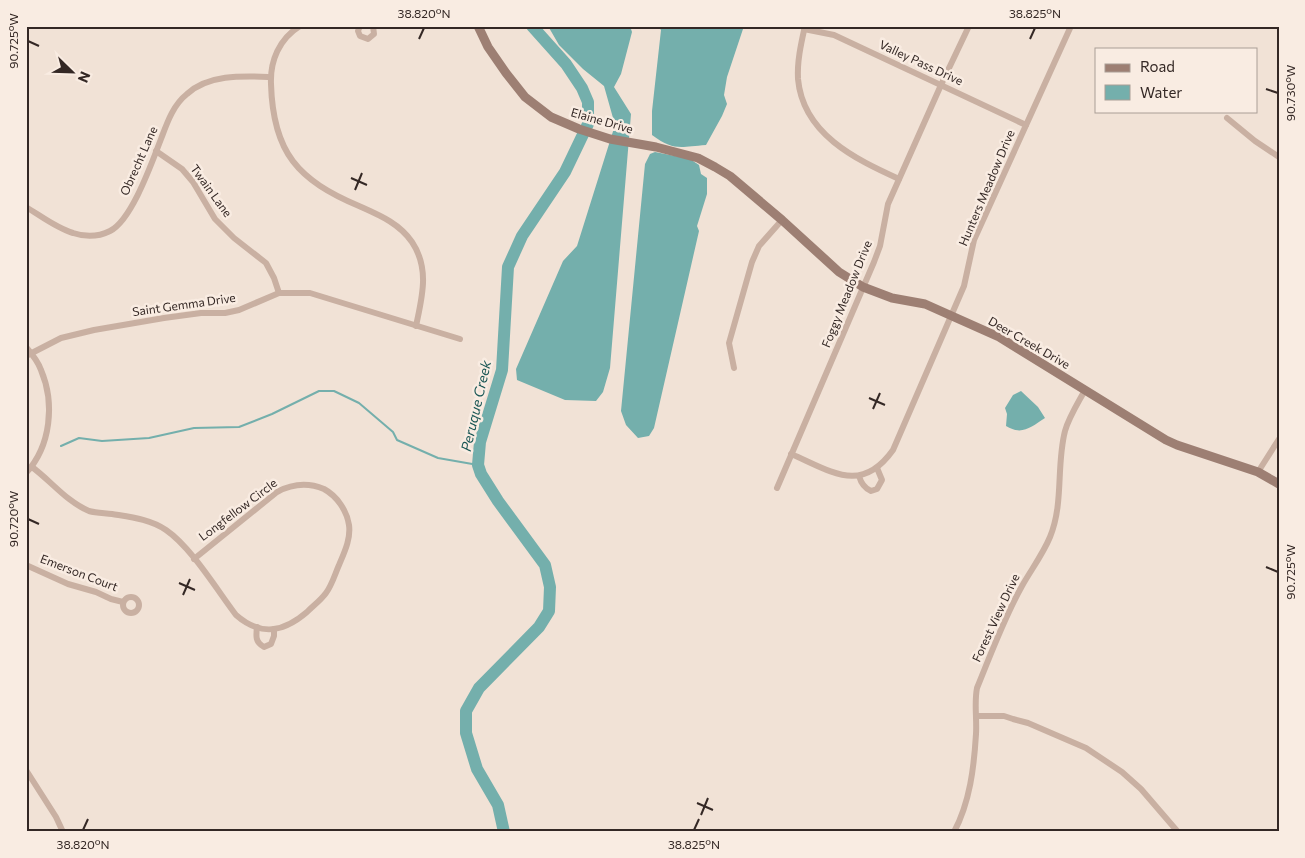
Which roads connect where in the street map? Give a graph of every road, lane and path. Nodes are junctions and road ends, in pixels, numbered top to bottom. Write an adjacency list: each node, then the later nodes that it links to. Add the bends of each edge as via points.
1 (300, 26): 8 (street, via 277,50)
2 (360, 26): 3 (street, via 360,36 368,39 374,34)
3 (372, 26)
4 (478, 26): 14 (street, Elaine Drive, via 488,47 525,96 564,124 698,158)
5 (969, 26): 9 (street, Foggy Meadow Drive)
6 (1071, 26): 11 (street, Hunters Meadow Drive)
7 (804, 28): 9 (street, Valley Pass Drive, via 834,35); 15 (street, via 798,57 798,80 804,104 814,122 847,153)
8 (270, 76): 12 (street, Obrecht Lane, via 227,78 186,94 172,112); 21 (street, via 277,132 294,164 322,187 390,222 413,244 424,279)
9 (941, 85): 11 (street, Valley Pass Drive); 15 (street, Foggy Meadow Drive)
10 (1227, 118): 13 (street)
11 (1026, 125): 20 (street, Hunters Meadow Drive, via 974,240 964,286)
12 (156, 152): 16 (street, Obrecht Lane, via 134,200 121,222 111,230 94,236 73,233); 19 (street, Twain Lane, via 182,169 215,219 266,263)
13 (1279, 157)
14 (730, 176): 17 (street, Deer Creek Drive)
15 (899, 179): 18 (street, Foggy Meadow Drive, via 888,204 880,246)
16 (26, 207)
17 (782, 220): 18 (street, Deer Creek Drive, via 838,272); 25 (street, via 759,246 752,262 729,343)
18 (863, 287): 20 (street, Deer Creek Drive, via 892,298 925,304); 28 (street, Foggy Meadow Drive)
19 (279, 293): 21 (street, Saint Gemma Drive, via 310,293); 24 (street, Saint Gemma Drive, via 225,313 164,318 61,338)
20 (951, 316): 26 (street, Deer Creek Drive, via 999,337); 30 (street, Hunters Meadow Drive, via 893,450)
21 (416, 326): 22 (street, Saint Gemma Drive)
22 (460, 339)
23 (26, 347): 24 (street)
24 (29, 354): 29 (street, via 42,372 49,410 46,435)
25 (734, 368)
26 (1085, 390): 31 (street, Deer Creek Drive, via 1166,440); 41 (street, Forest View Drive, via 1065,431 1059,500 1050,538 1018,594 990,656 977,688)
27 (1279, 439): 31 (street)
28 (791, 454): 33 (street, via 844,476); 35 (street, Foggy Meadow Drive)
29 (32, 467): 32 (street); 36 (street, Longfellow Circle, via 72,502 96,513 150,522 181,543)
30 (877, 468): 33 (street, Hunters Meadow Drive); 33 (street, via 882,480 877,489 866,488)
31 (1258, 472): 34 (street, Deer Creek Drive)
32 (26, 473)
33 (859, 476)
34 (1279, 484)
35 (777, 488)
36 (194, 558): 39 (street, Longfellow Circle, via 236,615); 40 (street, Longfellow Circle, via 277,492 306,484 331,495 344,510 350,531 335,574 326,593 311,609 295,622)
37 (26, 565): 38 (street, Emerson Court, via 68,584)
38 (123, 602)
39 (258, 627): 40 (street, Longfellow Circle); 40 (street, via 257,640 264,646 271,644)
40 (274, 629)
41 (976, 716): 44 (street, Forest View Drive, via 968,797); 45 (street, via 1013,718 1086,748 1122,772)
42 (26, 770): 43 (street)
43 (63, 832)
44 (954, 832)
45 (1178, 832)

